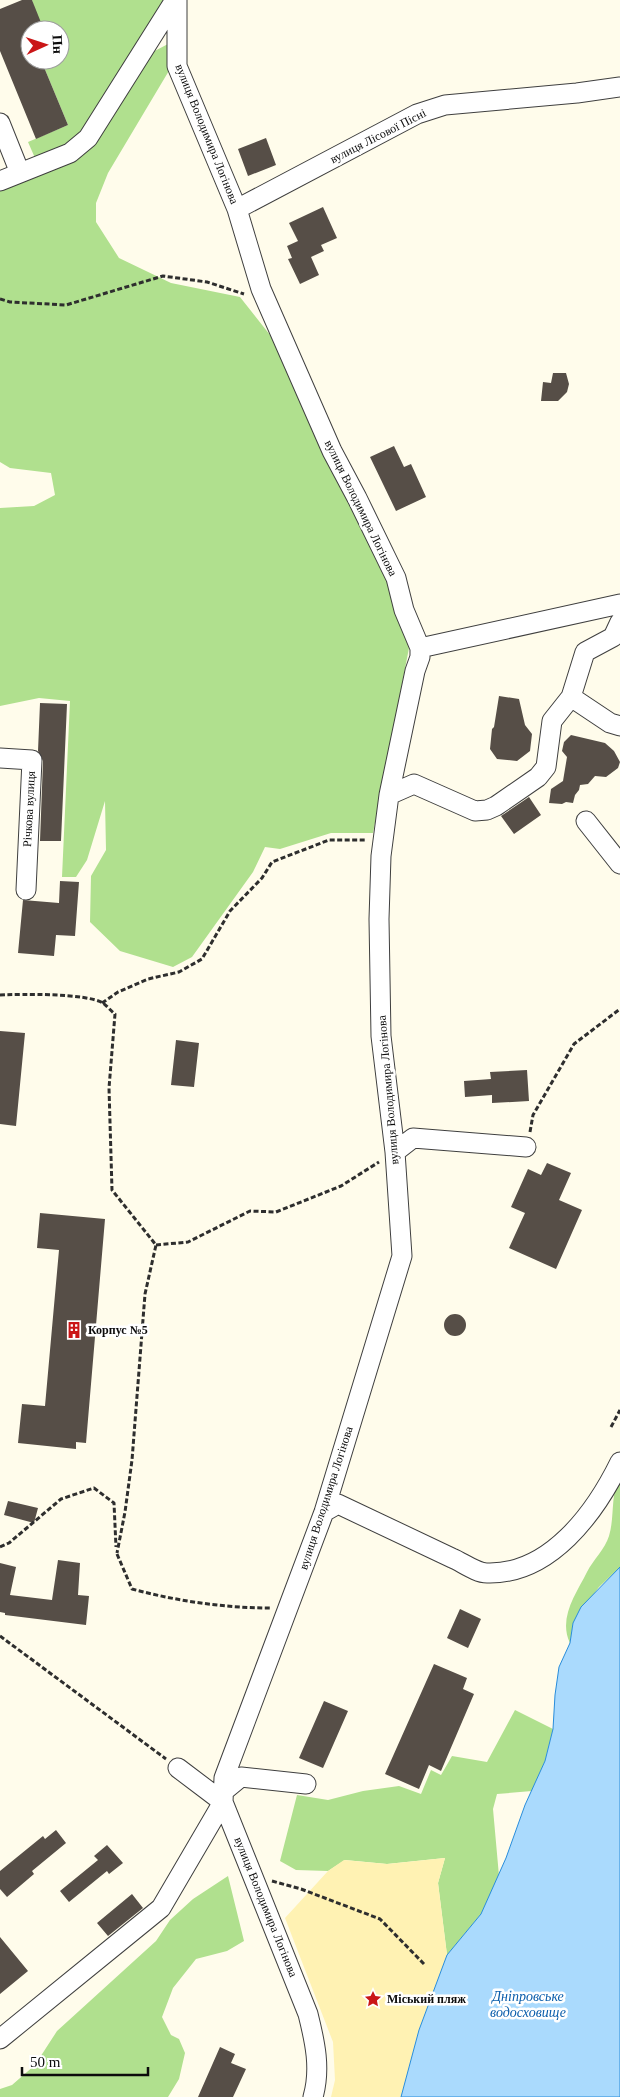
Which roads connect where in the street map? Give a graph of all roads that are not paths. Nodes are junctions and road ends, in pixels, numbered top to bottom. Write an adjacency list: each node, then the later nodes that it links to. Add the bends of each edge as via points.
1 (176, 0): 4 (street, via 88,138 70,153); 6 (street, вулиця Володимира Логінова, via 177,66)
2 (620, 87): 6 (street, вулиця Лісової Пісні, via 445,105 426,111)
3 (0, 123): 4 (street)
4 (20, 173): 5 (street)
5 (0, 181)
6 (237, 209): 9 (street, вулиця Володимира Логінова, via 261,289 332,451 396,578 404,610)
7 (620, 604): 9 (street)
8 (620, 622): 10 (street, via 613,637 585,652)
9 (420, 648): 13 (street, вулиця Володимира Логінова)
10 (571, 697): 11 (street, via 610,723); 13 (street, via 552,721 546,767 538,777 496,806 475,811 414,784)
11 (620, 726)
12 (0, 758): 16 (street, Річкова вулиця, via 32,760)
13 (389, 795): 18 (street, вулиця Володимира Логінова, via 379,918 381,1036)
14 (586, 821): 15 (street)
15 (620, 864)
16 (26, 890)
17 (526, 1147): 18 (street, via 413,1138)
18 (394, 1152): 20 (street, вулиця Володимира Логінова, via 402,1256)
19 (620, 1462): 20 (street, via 599,1500 562,1544 538,1560 513,1570 485,1574 338,1504)
20 (324, 1512): 23 (street, вулиця Володимира Логінова, via 224,1778)
21 (178, 1768): 23 (street)
22 (306, 1784): 23 (street, via 241,1777)
23 (224, 1797): 24 (street, via 161,1908); 25 (street, вулиця Володимира Логінова, via 308,2014 317,2048 317,2083)
24 (0, 2038)
25 (313, 2097)

